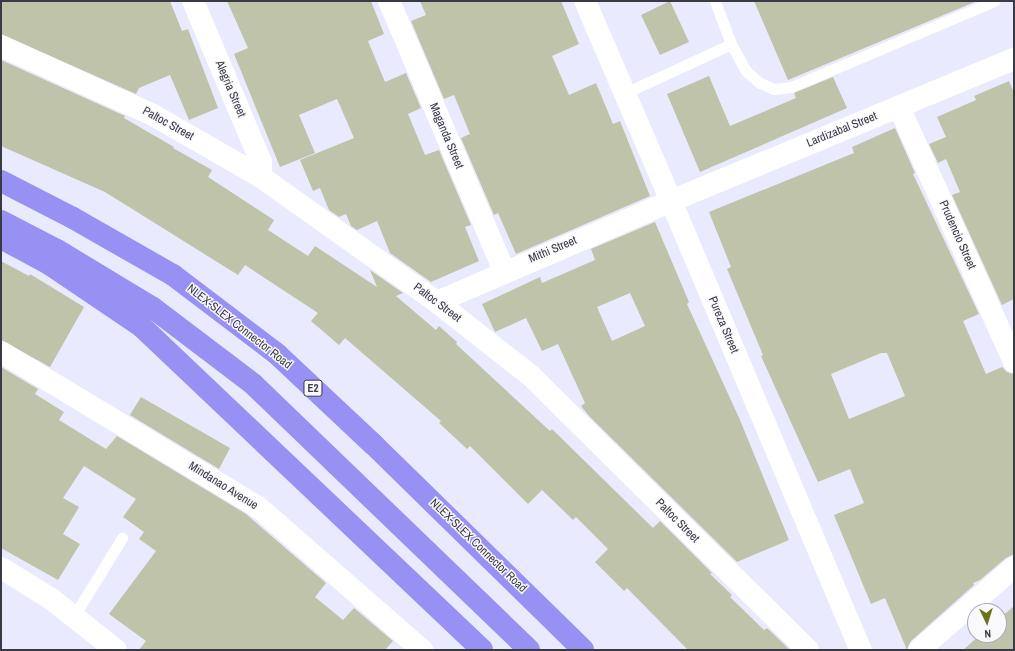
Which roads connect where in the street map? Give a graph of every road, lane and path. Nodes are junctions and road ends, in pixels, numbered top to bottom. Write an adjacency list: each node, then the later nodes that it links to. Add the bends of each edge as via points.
1 (194, 1): 11 (street, Alegria Street, via 261,162)
2 (389, 1): 16 (street, Maganda Street)
3 (585, 1): 9 (street, Pureza Street)
4 (716, 1): 6 (lane)
5 (996, 1): 6 (lane, via 790,87 774,89 760,83 746,71)
6 (731, 44): 9 (lane)
7 (1, 46): 11 (street, Paltoc Street, via 153,115)
8 (1014, 59): 10 (street, Lardizabal Street)
9 (625, 94): 13 (street, Pureza Street)
10 (899, 107): 13 (street, Lardizabal Street); 19 (street, Prudencio Street)
11 (261, 177): 17 (street, Paltoc Street)
12 (1, 181): 28 (highway, NLEX-SLEX Connector Road / E2, via 73,218 173,275 277,354 374,444)
13 (671, 201): 16 (street, Mithi Street); 30 (street, Pureza Street)
14 (1, 221): 27 (highway, via 57,250 153,308 253,384)
15 (1, 238): 26 (highway, via 49,264 141,326)
16 (504, 271): 17 (street, Mithi Street)
17 (437, 302): 29 (street, Paltoc Street, via 530,376)
18 (1, 352): 25 (street, Mindanao Avenue, via 258,507)
19 (1014, 362)
20 (122, 538): 23 (lane)
21 (1014, 567): 31 (street)
22 (1, 568): 23 (street)
23 (74, 616): 24 (street)
24 (116, 650)
25 (422, 650)
26 (482, 650)
27 (529, 650)
28 (583, 650)
29 (808, 650)
30 (861, 650)
31 (919, 650)

